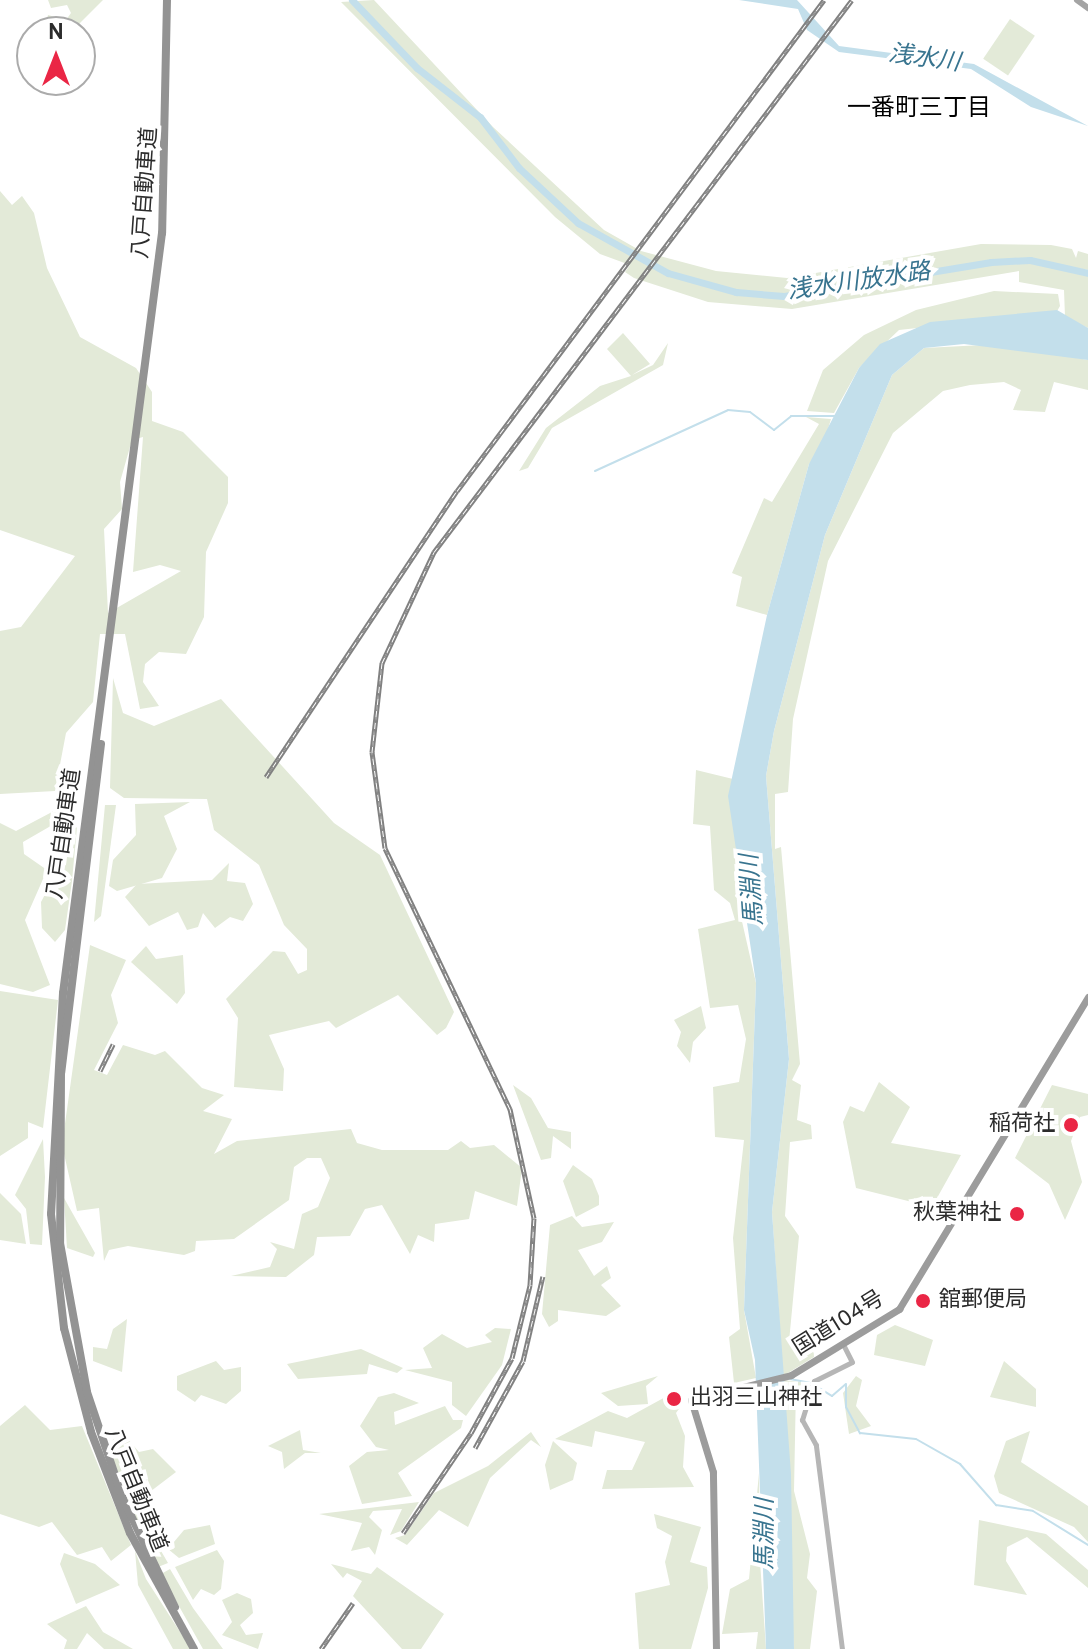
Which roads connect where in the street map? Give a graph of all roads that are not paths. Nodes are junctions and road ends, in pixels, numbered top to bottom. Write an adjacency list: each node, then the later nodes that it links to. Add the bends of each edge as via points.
1 (169, 0): 6 (highway, 八戸自動車道, via 167,196 67,994 51,1185 64,1328 107,1478)
2 (1077, 0): 3 (main road)
3 (1088, 8)
4 (1088, 997): 5 (highway, 国道104号, via 1046,1057 916,1289 890,1317)
5 (844, 1346): 7 (highway, 国道104号, via 805,1368 691,1400 713,1472); 8 (main road, via 852,1362 814,1381 802,1420 816,1445)
6 (197, 1649)
7 (716, 1649)
8 (842, 1649)

